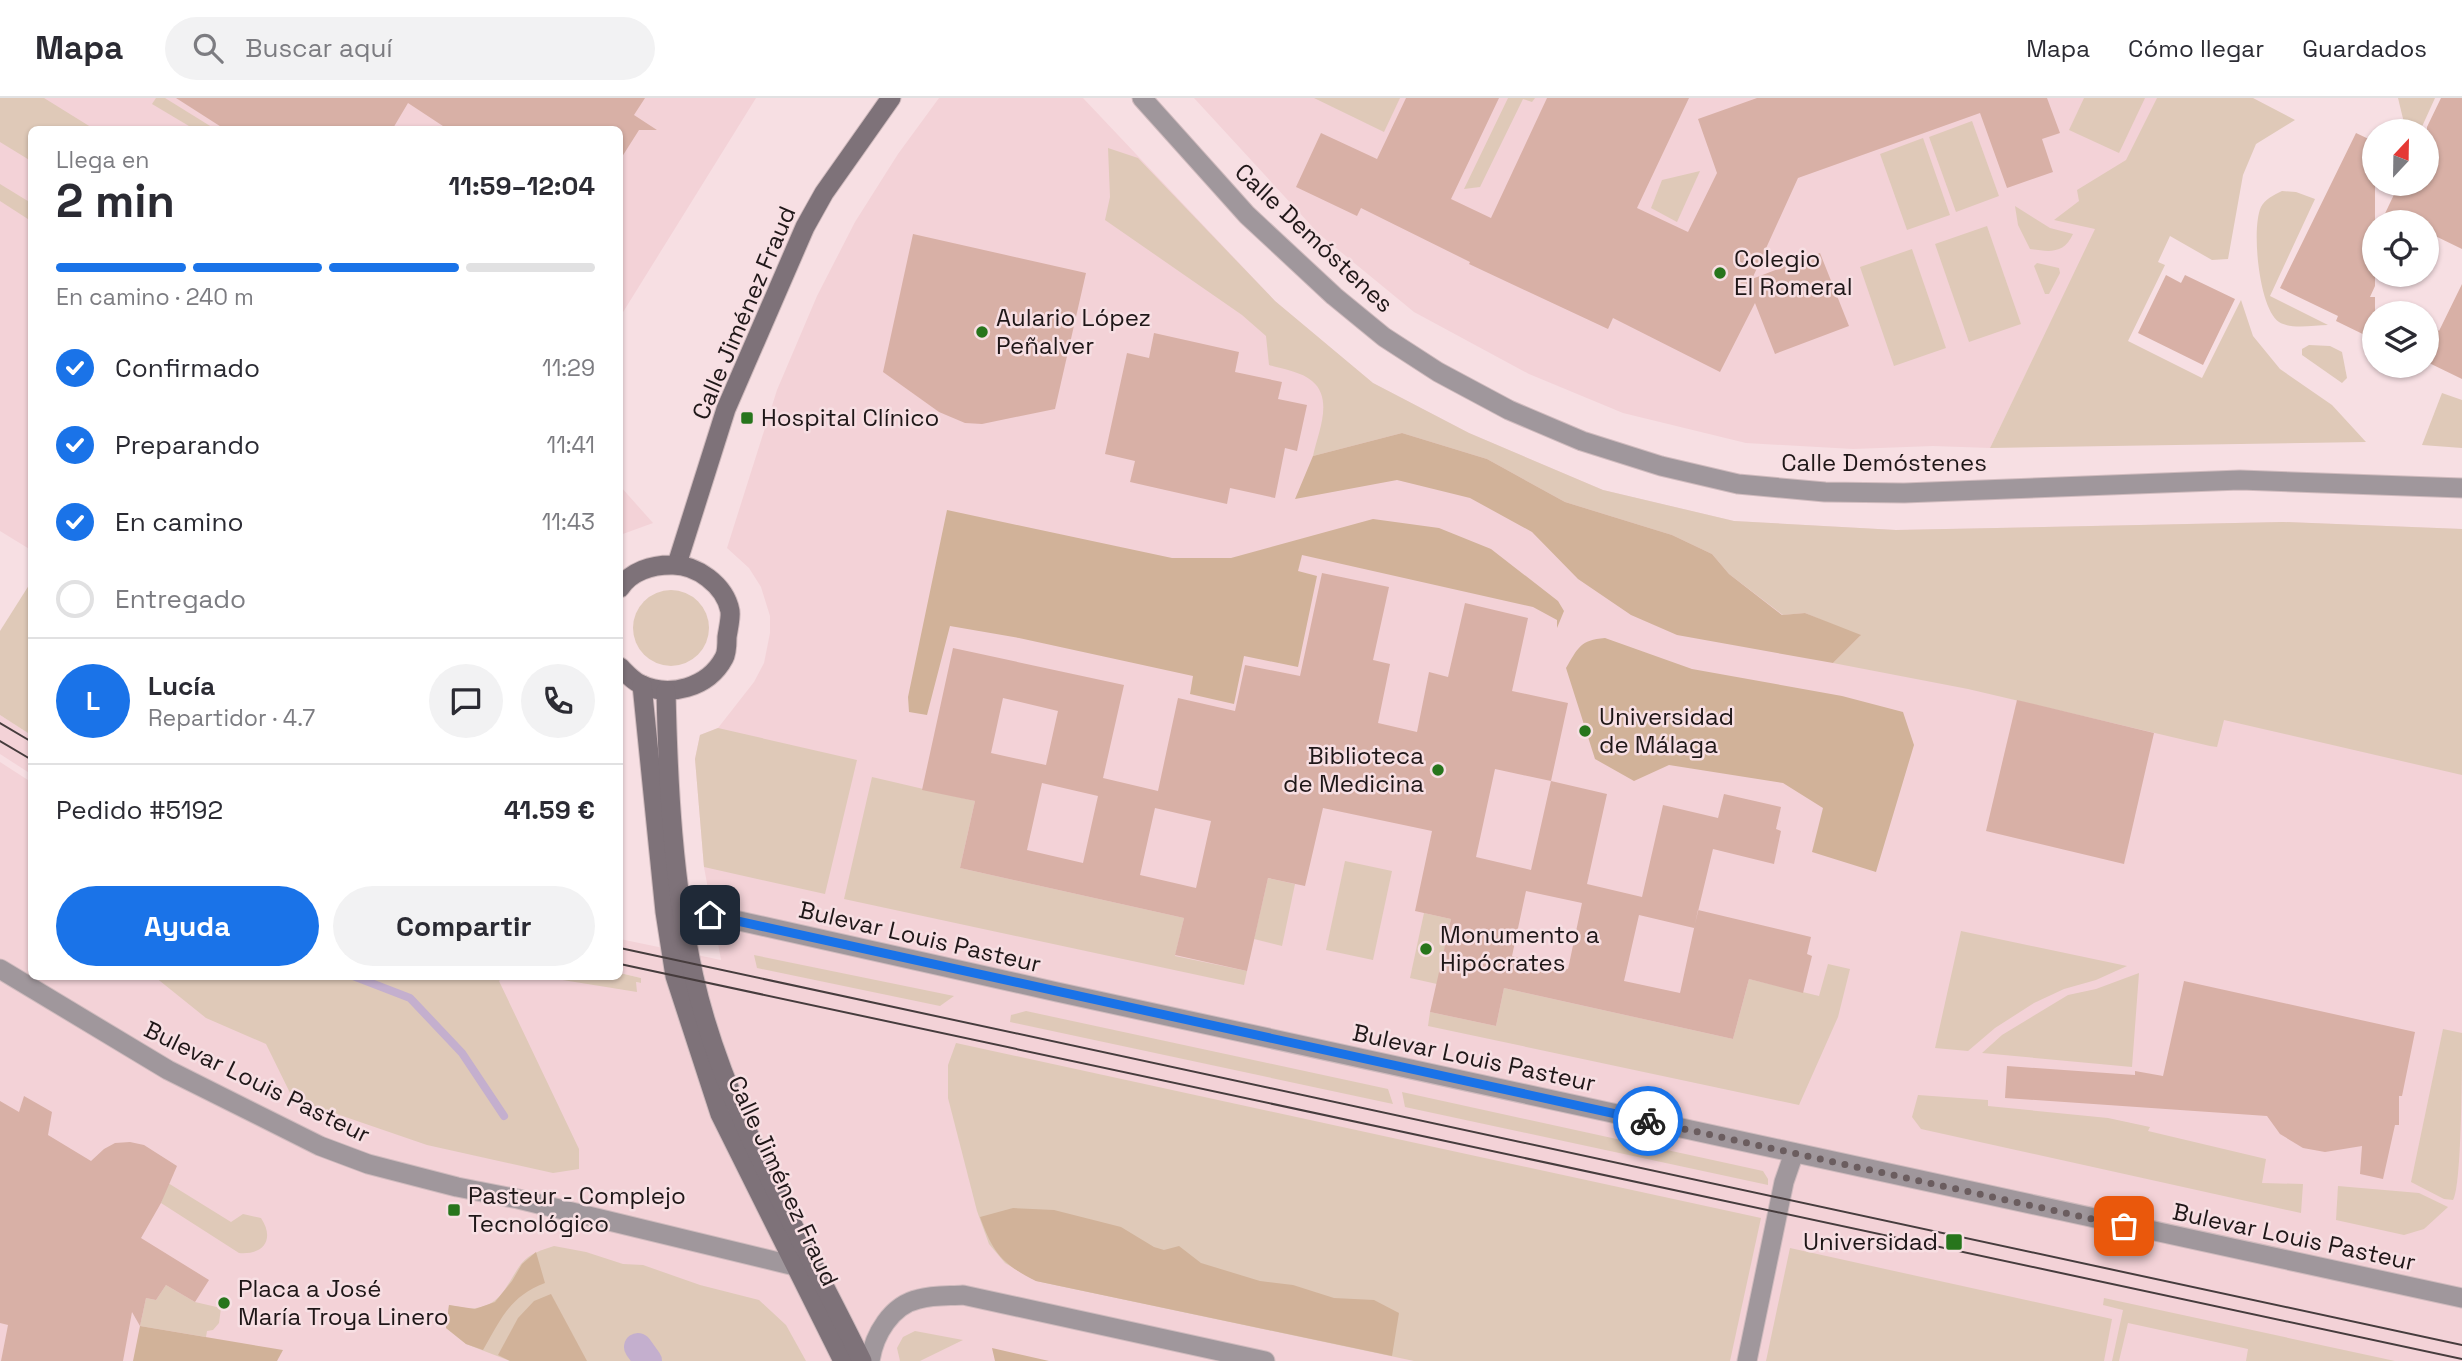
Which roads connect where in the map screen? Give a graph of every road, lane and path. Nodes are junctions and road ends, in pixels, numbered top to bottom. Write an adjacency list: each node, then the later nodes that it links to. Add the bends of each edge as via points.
1 (891, 98): 4 (main road, Calle Jiménez Fraud, via 805,227 726,410)
2 (1142, 98): 3 (street, Calle Demóstenes, via 1247,215 1384,337 1509,410 1582,441 1661,466 1738,484 1825,492 2240,480)
3 (2462, 488)
4 (677, 565): 5 (main road, via 655,565); 8 (main road, via 710,580 730,611 725,657 708,678 682,690)
5 (623, 585)
6 (623, 669): 7 (main road)
7 (642, 685): 8 (main road); 12 (main road, Calle Jiménez Fraud, via 675,976 720,1114)
8 (666, 691): 9 (main road, Calle Jiménez Fraud)
9 (681, 908): 11 (street, Bulevar Louis Pasteur); 15 (main road, Calle Jiménez Fraud, via 694,979 721,1066 753,1145)
10 (0, 969): 12 (street, Bulevar Louis Pasteur, via 168,1070 320,1146 368,1164)
11 (1794, 1153): 13 (street, Bulevar Louis Pasteur); 18 (street)
12 (795, 1266): 14 (main road, Calle Jiménez Fraud)
13 (2462, 1298)
14 (843, 1361)
15 (862, 1361)
16 (870, 1361): 17 (street, via 880,1331 896,1311 918,1299 963,1296)
17 (1265, 1361)
18 (1747, 1361)

